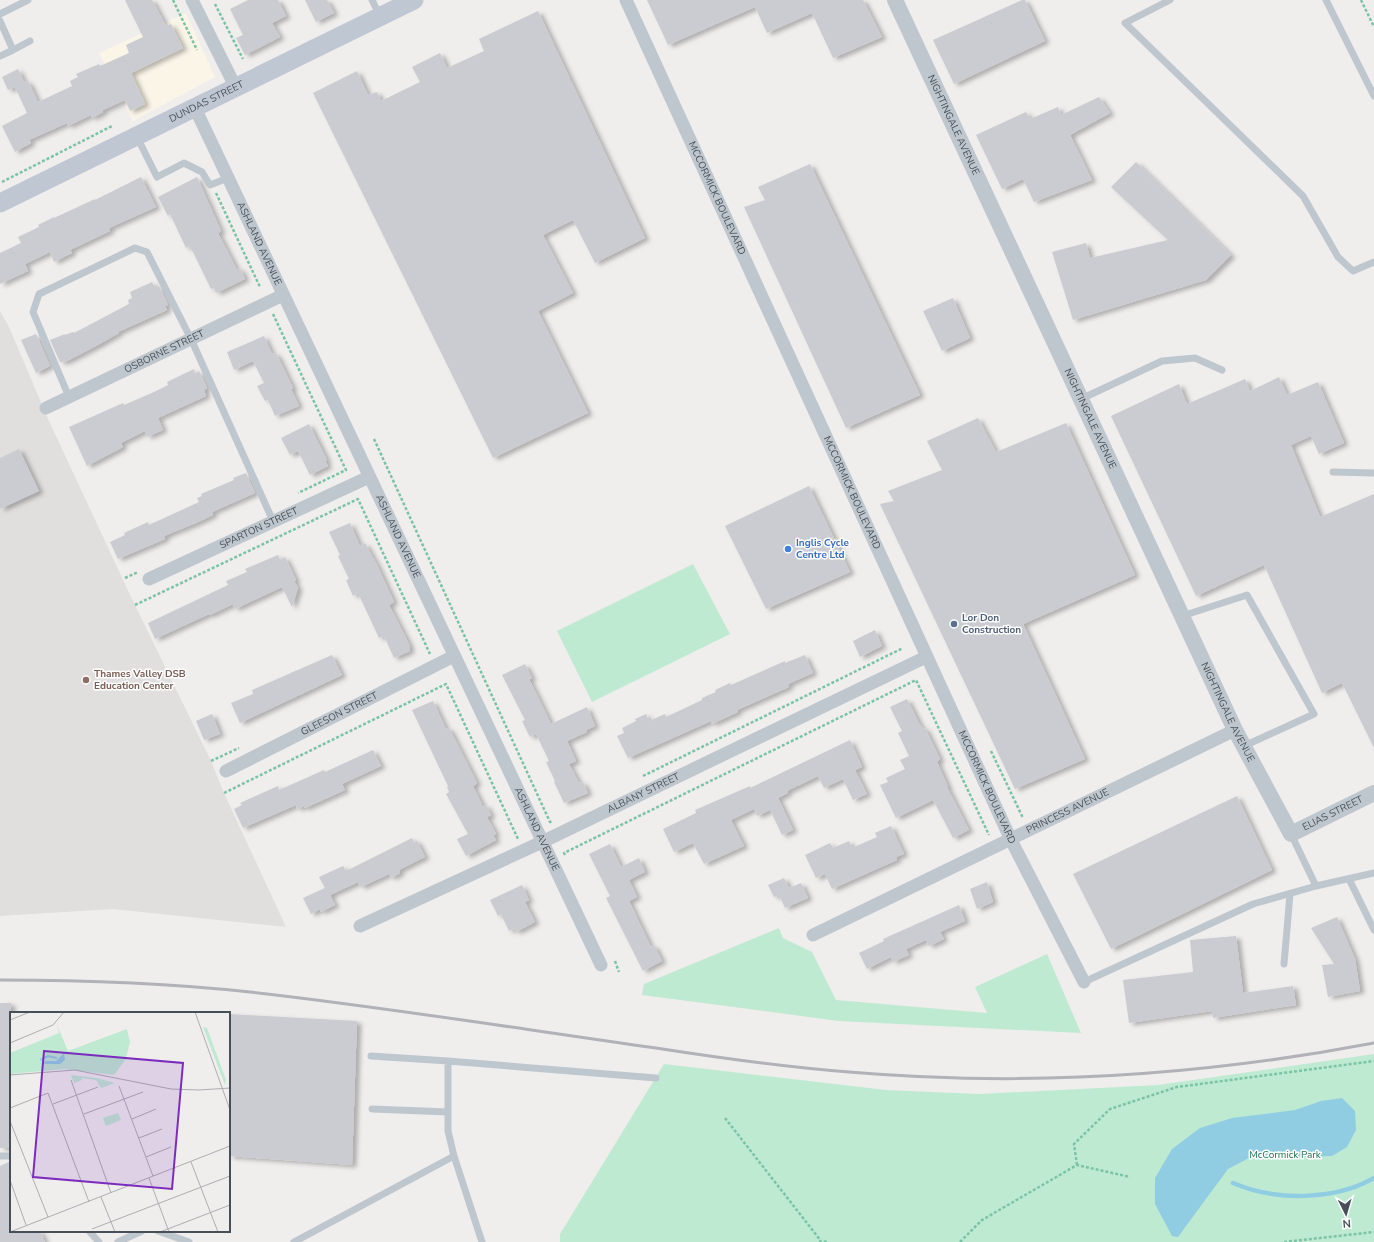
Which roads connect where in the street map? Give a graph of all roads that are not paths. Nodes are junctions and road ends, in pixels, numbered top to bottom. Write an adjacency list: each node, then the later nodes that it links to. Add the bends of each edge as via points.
1 (28, 0): 9 (lane)
2 (194, 0): 14 (street)
3 (414, 0): 8 (main road, DUNDAS STREET)
4 (626, 0): 34 (street, MCCORMICK BOULEVARD)
5 (894, 0): 25 (street, NIGHTINGALE AVENUE)
6 (1170, 0): 20 (lane, via 1124,23 1303,196 1338,257 1353,271)
7 (1326, 0): 15 (lane)
8 (376, 8): 14 (main road, DUNDAS STREET)
9 (0, 14)
10 (0, 21): 12 (lane)
11 (30, 42): 12 (lane)
12 (13, 50): 13 (lane)
13 (0, 56)
14 (236, 88): 16 (main road, DUNDAS STREET)
15 (1374, 96)
16 (195, 108): 17 (main road, DUNDAS STREET); 18 (street, ASHLAND AVENUE)
17 (137, 136): 18 (lane, via 157,177 184,163 202,172 210,186); 19 (main road, DUNDAS STREET)
18 (228, 178): 21 (street, ASHLAND AVENUE)
19 (0, 203)
20 (1374, 262)
21 (283, 295): 22 (street, OSBORNE STREET); 29 (street, ASHLAND AVENUE)
22 (191, 339): 24 (street, OSBORNE STREET); 24 (lane, via 147,252 135,248 128,251 40,294 33,312); 30 (lane)
23 (1222, 370): 25 (lane, via 1195,358 1162,361)
24 (69, 397): 26 (street, OSBORNE STREET)
25 (1080, 399): 32 (street, NIGHTINGALE AVENUE)
26 (46, 408)
27 (1333, 472): 28 (lane)
28 (1374, 473)
29 (369, 477): 30 (street, SPARTON STREET); 33 (street, ASHLAND AVENUE)
30 (273, 521): 31 (street, SPARTON STREET)
31 (149, 579)
32 (1182, 616): 35 (street, NIGHTINGALE AVENUE); 36 (lane, via 1247,595 1314,714)
33 (454, 656): 37 (street, GLEESON STREET); 41 (street, ASHLAND AVENUE)
34 (926, 657): 40 (street, MCCORMICK BOULEVARD); 41 (street, ALBANY STREET)
35 (1236, 730): 36 (street, NIGHTINGALE AVENUE); 40 (street, PRINCESS AVENUE)
36 (1243, 746): 39 (street, NIGHTINGALE AVENUE)
37 (226, 771)
38 (1374, 794): 39 (street, ELIAS STREET)
39 (1291, 834): 44 (lane)
40 (1011, 840): 48 (street, PRINCESS AVENUE); 51 (street, MCCORMICK BOULEVARD)
41 (542, 842): 46 (street, ALBANY STREET); 50 (street, ASHLAND AVENUE)
42 (1374, 874): 43 (lane)
43 (1349, 879): 44 (lane); 47 (lane)
44 (1316, 886): 45 (lane)
45 (1290, 894): 49 (lane); 51 (lane, via 1253,904)
46 (360, 926)
47 (1374, 930)
48 (813, 935)
49 (1284, 964)
50 (601, 965)
51 (1084, 982)
52 (372, 1056): 53 (lane)
53 (448, 1061): 54 (lane); 56 (lane)
54 (656, 1078)
55 (372, 1109): 56 (lane)
56 (448, 1112): 57 (lane, via 448,1131)
57 (454, 1156): 64 (lane); 65 (lane)
58 (90, 1232): 61 (lane)
59 (140, 1232): 62 (lane)
60 (161, 1232): 63 (lane)
61 (99, 1242)
62 (118, 1242)
63 (189, 1242)
64 (294, 1242)
65 (482, 1242)

